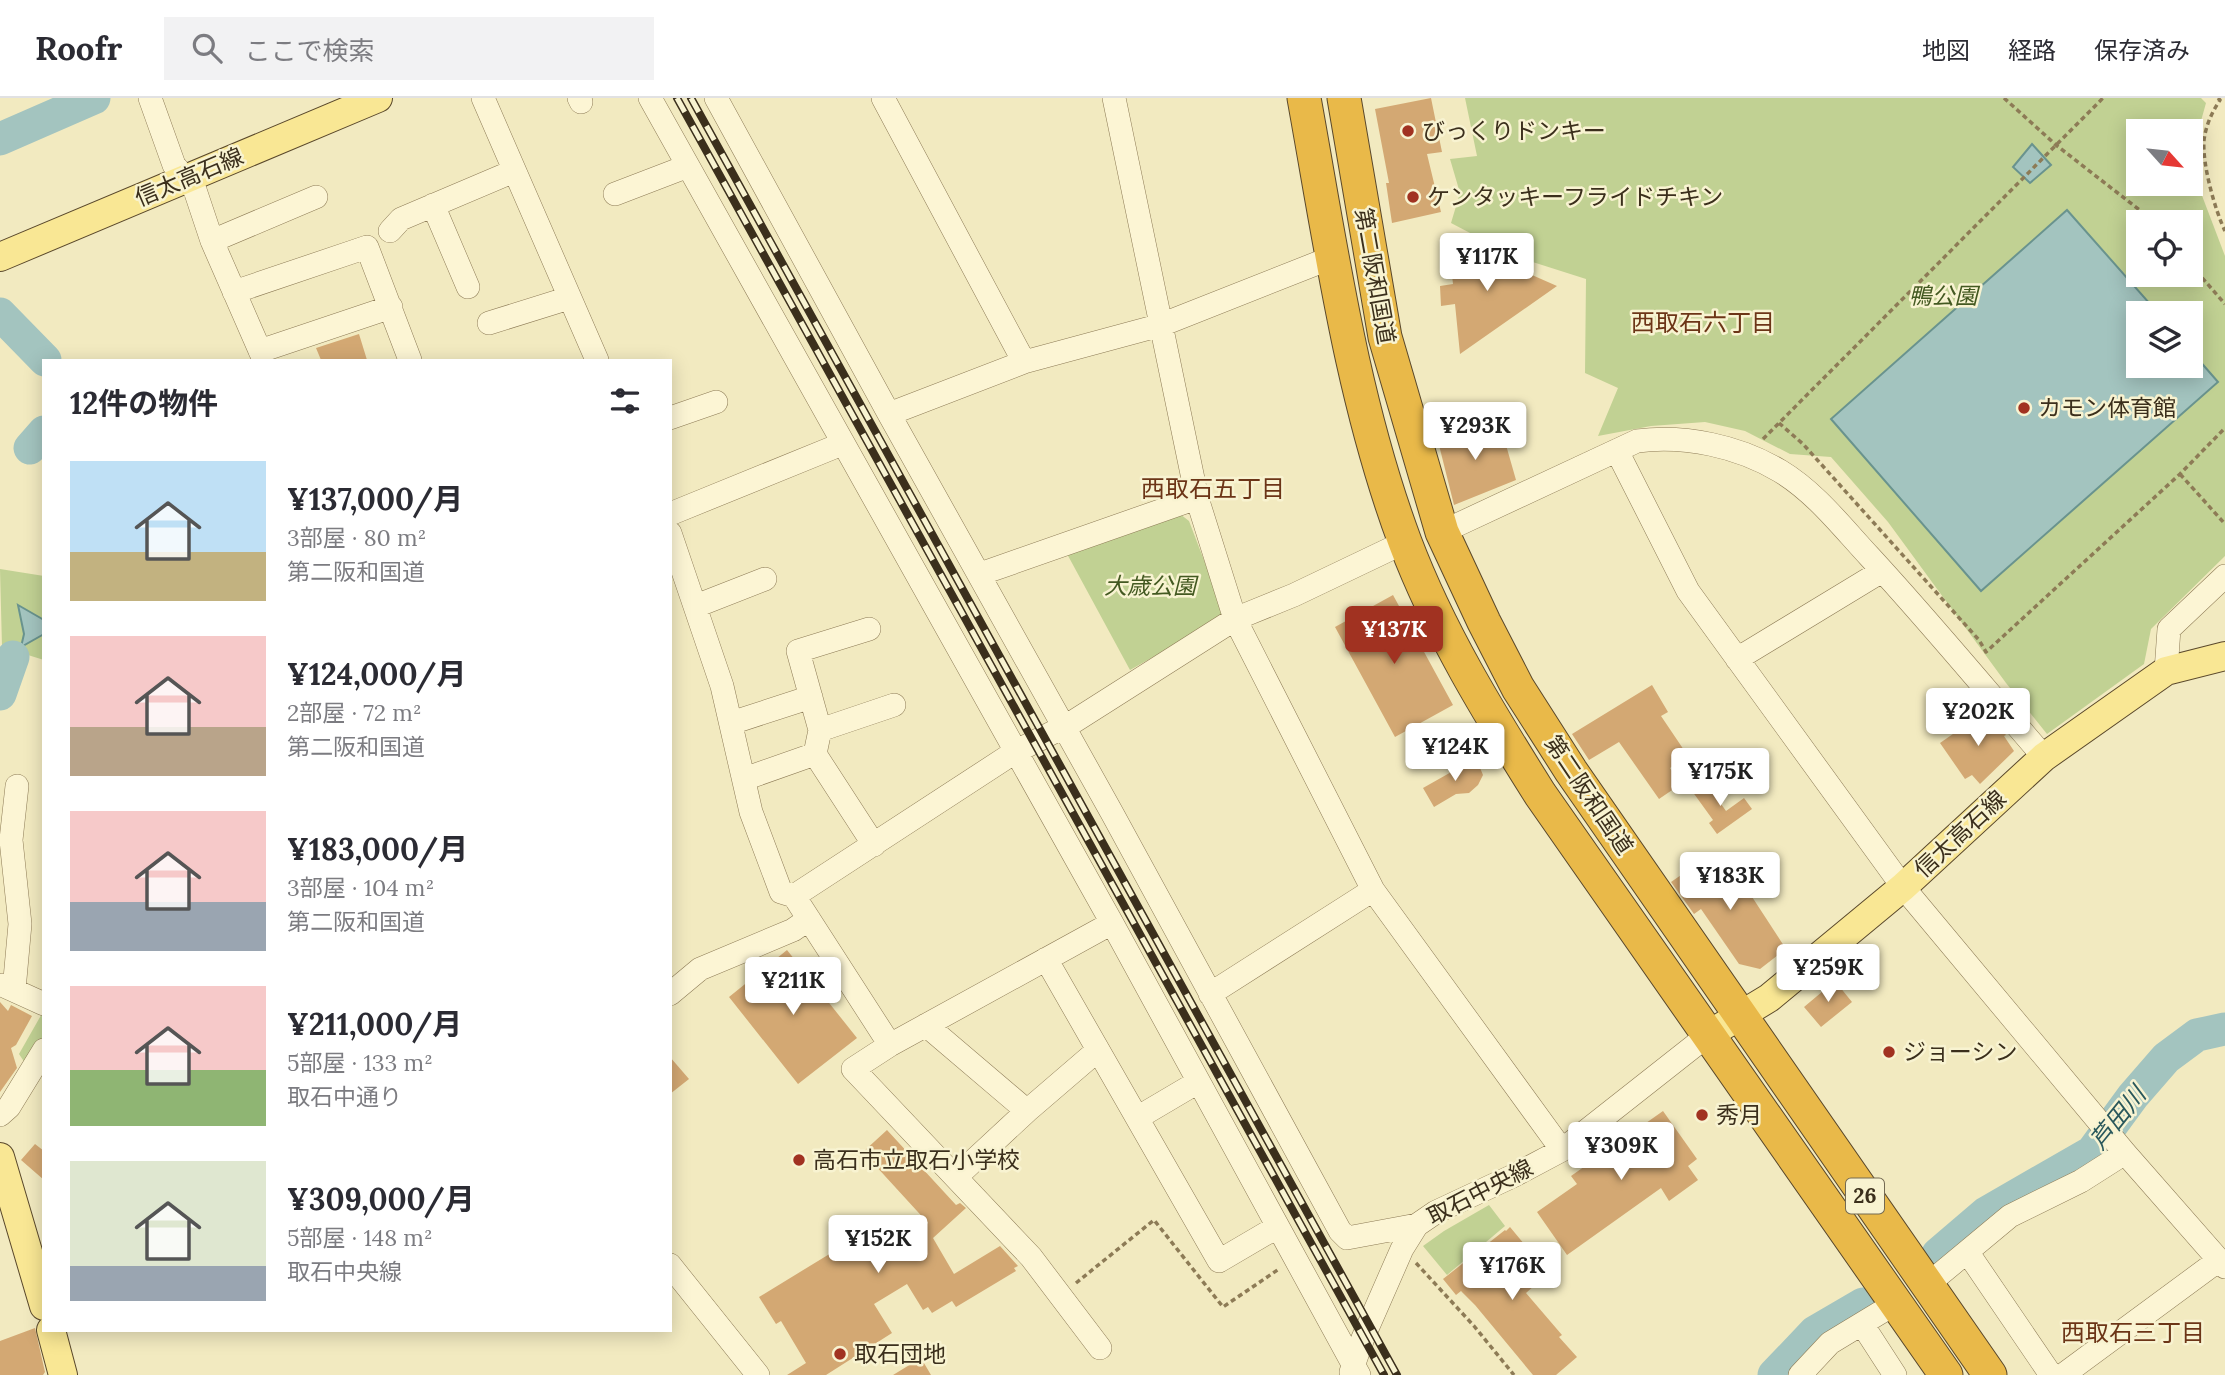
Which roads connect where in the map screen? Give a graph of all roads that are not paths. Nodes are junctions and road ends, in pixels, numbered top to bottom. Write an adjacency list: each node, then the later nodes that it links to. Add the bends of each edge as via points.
1 (150, 98): 12 (street, via 174,165)
2 (378, 98): 12 (main road, 信太高石線)
3 (483, 98): 11 (street)
4 (650, 98): 10 (street)
5 (716, 98): 31 (street)
6 (883, 98): 29 (street)
7 (1114, 98): 25 (street)
8 (1304, 98): 19 (highway, 第二阪和国道 / 26)
9 (1344, 98): 37 (highway, 第二阪和国道 / 26, via 1385,337)
10 (688, 166): 13 (street); 33 (street)
11 (514, 171): 15 (street); 22 (street)
12 (186, 178): 17 (street, via 195,190); 18 (main road, 信太高石線)
13 (615, 194)
14 (316, 197): 17 (street)
15 (433, 205): 16 (street, via 401,219); 20 (street)
16 (390, 231)
17 (212, 241): 21 (street)
18 (0, 257)
19 (1333, 257): 25 (street); 39 (highway, 第二阪和国道 / 26, via 1354,369)
20 (468, 287)
21 (234, 292): 23 (street, via 367,247); 26 (street)
22 (569, 298): 24 (street); 28 (street)
23 (390, 307): 26 (street); 27 (street)
24 (489, 324)
25 (1161, 325): 29 (street); 35 (street)
26 (262, 356)
27 (410, 359)
28 (597, 359)
29 (1024, 362): 31 (street)
30 (716, 402): 32 (street)
31 (889, 414): 41 (street)
32 (672, 417)
33 (842, 444): 36 (street); 55 (street)
34 (1618, 451): 37 (street); 40 (street, via 1637,441 1664,438 1734,450 1780,471 1804,489); 48 (street, via 1688,591)
35 (1197, 498): 41 (street); 45 (street)
36 (672, 513)
37 (1442, 532): 71 (highway, 第二阪和国道 / 26, via 1518,688)
38 (672, 539): 44 (street)
39 (1405, 542): 45 (street); 73 (highway, 第二阪和国道 / 26, via 1484,705 1540,794)
40 (1882, 571): 48 (street); 57 (street)
41 (980, 574): 53 (street)
42 (2225, 576): 49 (street, via 2169,629)
43 (765, 579): 44 (street)
44 (695, 606): 52 (street)
45 (1235, 620): 53 (street); 62 (street)
46 (869, 629): 50 (street, via 798,651)
47 (2225, 656): 49 (main road, 信太高石線)
48 (1737, 659): 61 (street)
49 (2166, 671): 57 (main road, 信太高石線)
50 (811, 697): 52 (street); 54 (street)
51 (894, 705): 54 (street)
52 (731, 723): 58 (street)
53 (1063, 726): 55 (street); 69 (street)
54 (820, 730): 56 (street)
55 (1015, 752): 60 (street); 65 (street)
56 (814, 754): 58 (street); 60 (street)
57 (2044, 757): 61 (main road, 信太高石線)
58 (744, 779): 63 (street, via 751,812 781,892)
59 (18, 786): 67 (street, via 11,840 20,923)
60 (874, 845): 63 (street)
61 (1903, 887): 71 (main road, 信太高石線); 81 (street)
62 (1373, 890): 69 (street); 82 (street)
63 (794, 897): 64 (street)
64 (809, 919): 68 (street, via 699,970); 74 (street)
65 (1112, 923): 66 (street); 77 (street)
66 (1046, 959): 72 (street); 75 (street)
67 (7, 987): 70 (street)
68 (672, 992)
69 (1210, 994): 85 (street, via 1347,1238)
70 (42, 1003)
71 (1741, 1017): 73 (main road, 信太高石線); 90 (highway, 第二阪和国道 / 26)
72 (926, 1025): 74 (street); 78 (street)
73 (1708, 1035): 82 (street, 取石中央線); 92 (highway, 第二阪和国道 / 26)
74 (890, 1045): 84 (street, via 853,1069)
75 (1098, 1050): 78 (street); 80 (street)
76 (42, 1053): 79 (street)
77 (1198, 1082): 80 (street); 86 (street)
78 (1027, 1111): 84 (street)
79 (0, 1115)
80 (1137, 1118): 86 (street, via 1219,1261)
81 (2114, 1139): 87 (street, via 2081,1181 2010,1216); 88 (street)
82 (1562, 1150): 85 (street, 取石中央線)
83 (0, 1157): 91 (main road)
84 (956, 1177): 95 (street, via 1031,1257)
85 (1417, 1225): 96 (street, 取石中央線, via 1363,1338)
86 (1277, 1227): 96 (street)
87 (1968, 1253): 90 (street); 103 (street)
88 (2222, 1264): 104 (street)
89 (672, 1268): 98 (street)
90 (1927, 1285): 102 (highway, 第二阪和国道 / 26)
91 (42, 1299)
92 (1896, 1303): 93 (street); 101 (highway, 第二阪和国道 / 26)
93 (1862, 1324): 99 (street, via 1830,1343); 100 (street)
94 (52, 1332): 97 (main road)
95 (1100, 1348)
96 (1354, 1372)
97 (63, 1375)
98 (758, 1375)
99 (1800, 1375)
100 (1895, 1375)
101 (1946, 1375)
102 (1990, 1375)
103 (2051, 1375)
104 (2063, 1375)

